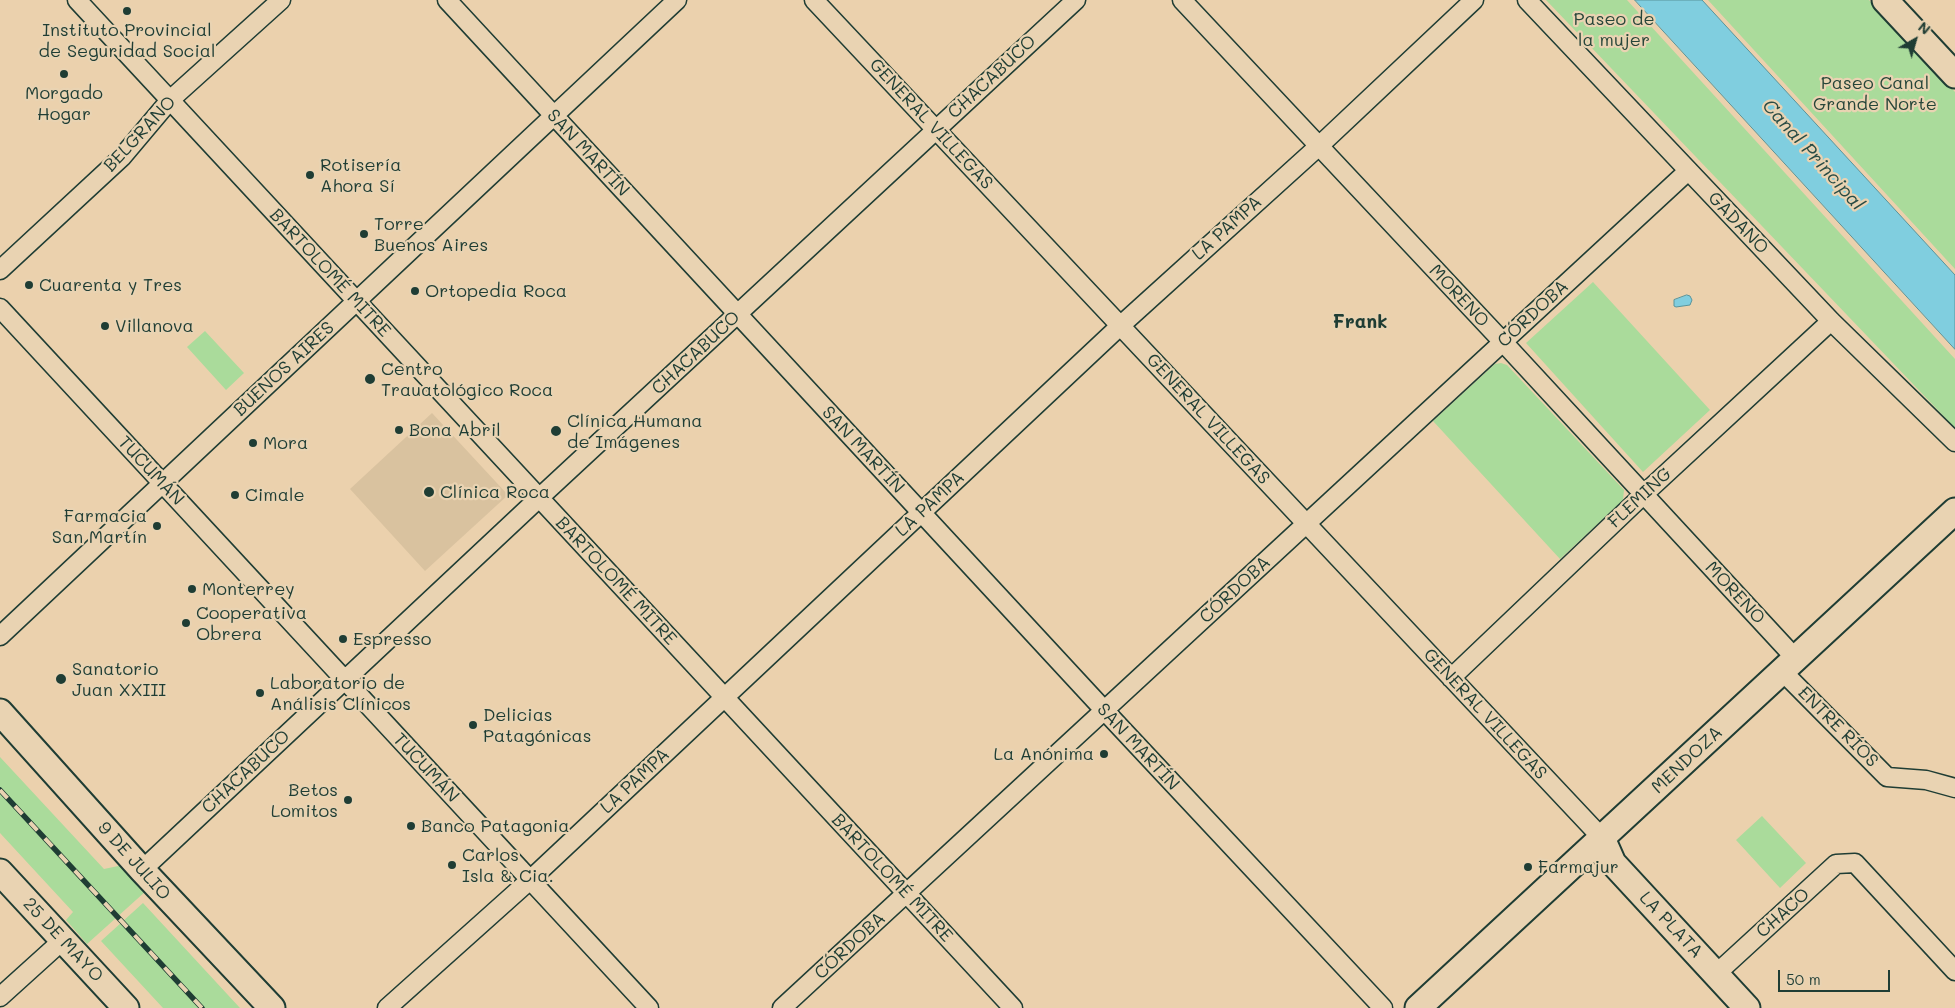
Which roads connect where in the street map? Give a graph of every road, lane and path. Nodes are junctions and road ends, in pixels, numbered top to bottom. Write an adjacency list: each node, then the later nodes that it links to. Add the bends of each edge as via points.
1 (77, 0): 12 (street, BARTOLOMÉ MITRE)
2 (281, 0): 12 (street, BELGRANO)
3 (447, 0): 13 (street, SAN MARTÍN)
4 (677, 0): 13 (street, BUENOS AIRES)
5 (814, 0): 14 (street, GENERAL VILLEGAS)
6 (1076, 0): 14 (street, CHACABUCO)
7 (1182, 0): 15 (street, MORENO)
8 (1474, 0): 15 (street, LA PAMPA)
9 (1527, 0): 16 (street, GADANO)
10 (1885, 0): 11 (main road)
11 (1955, 74)
12 (170, 100): 17 (street, BELGRANO, via 122,157); 18 (street, BARTOLOMÉ MITRE)
13 (554, 116): 18 (street, BUENOS AIRES); 20 (street, SAN MARTÍN)
14 (936, 129): 20 (street, CHACABUCO); 22 (street, GENERAL VILLEGAS)
15 (1319, 146): 22 (street, LA PAMPA); 23 (street, MORENO)
16 (1688, 171): 21 (street, GADANO); 23 (street, CÓRDOBA)
17 (0, 270)
18 (356, 301): 25 (street, BUENOS AIRES); 27 (street, BARTOLOMÉ MITRE)
19 (0, 308): 25 (street, TUCUMÁN)
20 (737, 315): 27 (street, CHACABUCO); 29 (street, SAN MARTÍN)
21 (1831, 321): 24 (street, GADANO); 26 (street, FLEMING)
22 (1120, 326): 29 (street, LA PAMPA); 30 (street, GENERAL VILLEGAS)
23 (1503, 342): 26 (street, MORENO); 30 (street, CÓRDOBA)
24 (1955, 442)
25 (163, 484): 31 (street, BUENOS AIRES); 34 (street, TUCUMÁN)
26 (1643, 495): 32 (street, MORENO); 33 (street, FLEMING)
27 (539, 498): 34 (street, CHACABUCO); 35 (street, BARTOLOMÉ MITRE)
28 (1955, 511): 32 (main road, MENDOZA)
29 (921, 512): 35 (street, LA PAMPA); 36 (street, SAN MARTÍN)
30 (1306, 524): 33 (street, GENERAL VILLEGAS); 36 (street, CÓRDOBA)
31 (0, 636)
32 (1790, 666): 38 (street, ENTRE RÍOS, via 1887,777 1926,780); 39 (main road, MENDOZA)
33 (1452, 678): 39 (street, GENERAL VILLEGAS)
34 (344, 679): 40 (street, CHACABUCO); 42 (street, TUCUMÁN)
35 (723, 697): 42 (street, LA PAMPA); 43 (street, BARTOLOMÉ MITRE)
36 (1105, 711): 43 (street, CÓRDOBA); 54 (street, SAN MARTÍN)
37 (0, 712): 40 (main road, 9 DE JULIO)
38 (1955, 788)
39 (1602, 838): 46 (main road, LA PLATA, via 1613,863); 55 (main road, MENDOZA)
40 (142, 870): 49 (main road, 9 DE JULIO)
41 (0, 872): 44 (main road, 25 DE MAYO)
42 (530, 880): 50 (street, LA PAMPA); 51 (street, TUCUMÁN)
43 (906, 893): 52 (street, CÓRDOBA); 53 (street, BARTOLOMÉ MITRE)
44 (63, 940): 47 (street); 48 (main road, 25 DE MAYO)
45 (1955, 971): 46 (street, CHACO, via 1855,862 1836,864)
46 (1716, 974): 56 (main road, LA PLATA)
47 (0, 998)
48 (126, 1008)
49 (272, 1008)
50 (387, 1008)
51 (649, 1008)
52 (782, 1008)
53 (1013, 1008)
54 (1383, 1008)
55 (1418, 1008)
56 (1747, 1008)

